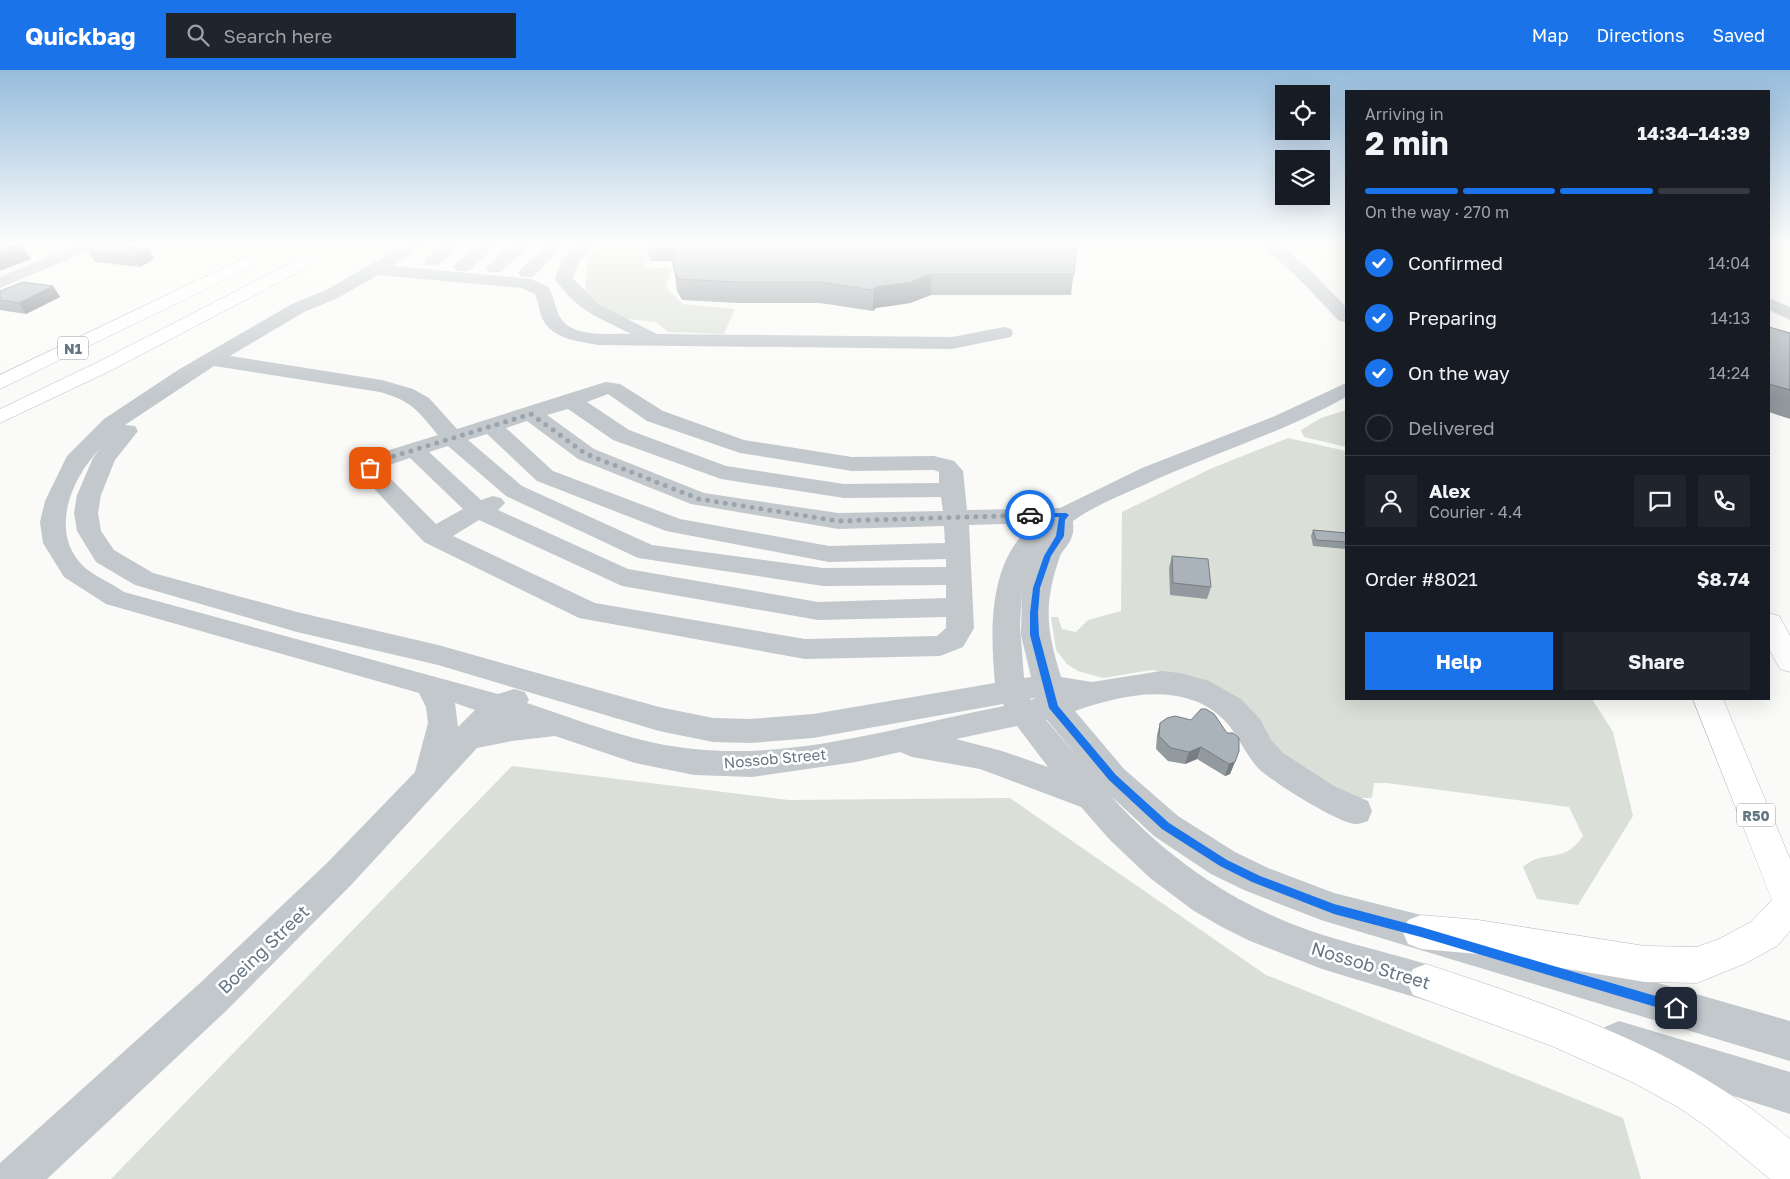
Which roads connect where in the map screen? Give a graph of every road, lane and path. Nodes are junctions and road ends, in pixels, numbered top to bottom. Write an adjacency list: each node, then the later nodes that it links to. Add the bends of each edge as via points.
1 (181, 294): 9 (main road)
2 (186, 294): 9 (main road, N1)
3 (245, 294): 20 (main road, N1)
4 (332, 294): 14 (street, via 312,309)
5 (543, 294): 13 (street, via 554,324 564,331 598,339)
6 (577, 294): 13 (street, via 588,306 612,320 649,335)
7 (1325, 294): 11 (street)
8 (1770, 304): 10 (street)
9 (147, 313): 15 (main road, N1)
10 (1790, 314)
11 (1345, 316)
12 (1004, 333): 13 (street, via 952,343)
13 (650, 341)
14 (218, 361): 23 (street, via 382,386 406,393 422,402); 52 (street, via 132,426 104,458 89,495 86,513 89,531 105,556 144,579 297,622); 54 (street, Nossob Street, via 185,374 112,424 75,461 57,501 52,522 56,543 73,571 115,598)
15 (0, 383)
16 (1345, 390): 37 (street, via 1293,418 1168,464 1108,491)
17 (571, 401): 18 (street); 19 (street, via 596,390 610,388); 22 (street)
18 (531, 414): 21 (street); 26 (street)
19 (655, 416): 22 (street); 24 (street)
20 (0, 417)
21 (492, 426): 23 (street); 29 (street)
22 (621, 435): 26 (street); 28 (street)
23 (453, 438): 25 (street); 31 (street)
24 (740, 446): 27 (street); 28 (street)
25 (415, 450): 34 (street); 40 (street, via 378,461 370,468)
26 (586, 454): 29 (street); 33 (street)
27 (852, 464): 30 (street, via 942,464 950,471); 32 (street)
28 (721, 472): 32 (street); 33 (street)
29 (544, 476): 31 (street); 39 (street)
30 (950, 490): 32 (street); 36 (street)
31 (514, 491): 34 (street); 42 (street)
32 (844, 491): 38 (street)
33 (699, 499): 38 (street); 39 (street)
34 (479, 510): 40 (street); 46 (street)
35 (1002, 516): 36 (street); 37 (street); 43 (street, via 1015,528 1020,540)
36 (956, 517): 38 (street); 41 (street)
37 (1063, 517): 43 (street, via 1039,532); 55 (street, via 1060,536 1048,556 1036,596)
38 (838, 521): 44 (street)
39 (675, 526): 42 (street); 44 (street)
40 (433, 536): 48 (street)
41 (958, 551): 44 (street); 45 (street)
42 (647, 552): 44 (street); 46 (street)
43 (1018, 561): 55 (street, via 1004,624)
44 (826, 565): 45 (street); 49 (street)
45 (958, 576): 47 (street)
46 (622, 578): 48 (street); 49 (street)
47 (960, 607): 49 (street); 51 (street, via 957,635 951,642 940,646)
48 (589, 611): 51 (street)
49 (818, 611): 51 (street)
50 (1770, 625): 53 (main road)
51 (805, 649)
52 (419, 651): 57 (street, via 491,692 499,699); 58 (street)
53 (1790, 662)
54 (430, 686): 57 (street, Nossob Street); 62 (street, via 442,709 443,720 441,739)
55 (1034, 699): 58 (street, Nossob Street, via 750,731 713,730 659,720); 61 (street, Nossob Street, via 980,722); 63 (street, Nossob Street); 64 (street, via 1161,682 1198,689 1240,717 1272,762 1323,795); 67 (street, via 1113,778 1166,826 1194,846 1256,879 1325,906)
56 (1708, 700): 65 (main road, R50)
57 (498, 706): 58 (street, via 513,700); 59 (street, Nossob Street); 60 (street, Boeing Street)
58 (626, 709)
59 (566, 728): 60 (street, via 529,727); 61 (street, Nossob Street, via 653,756 722,764 779,760)
60 (470, 737): 62 (street, Boeing Street)
61 (890, 743): 63 (street, via 968,752 1012,765)
62 (429, 778): 72 (street, Boeing Street, via 340,873 213,997)
63 (1090, 796): 68 (street, Nossob Street, via 1154,862 1208,901 1270,933)
64 (1356, 811)
65 (1790, 901)
66 (1790, 906): 67 (main road, via 1764,934 1731,952 1697,964 1646,964 1478,937)
67 (1421, 932): 69 (street)
68 (1426, 982): 70 (street, Nossob Street); 71 (main road, via 1518,1012 1589,1041 1678,1085 1756,1138)
69 (1790, 1041)
70 (1790, 1093)
71 (1790, 1168)
72 (15, 1179)

